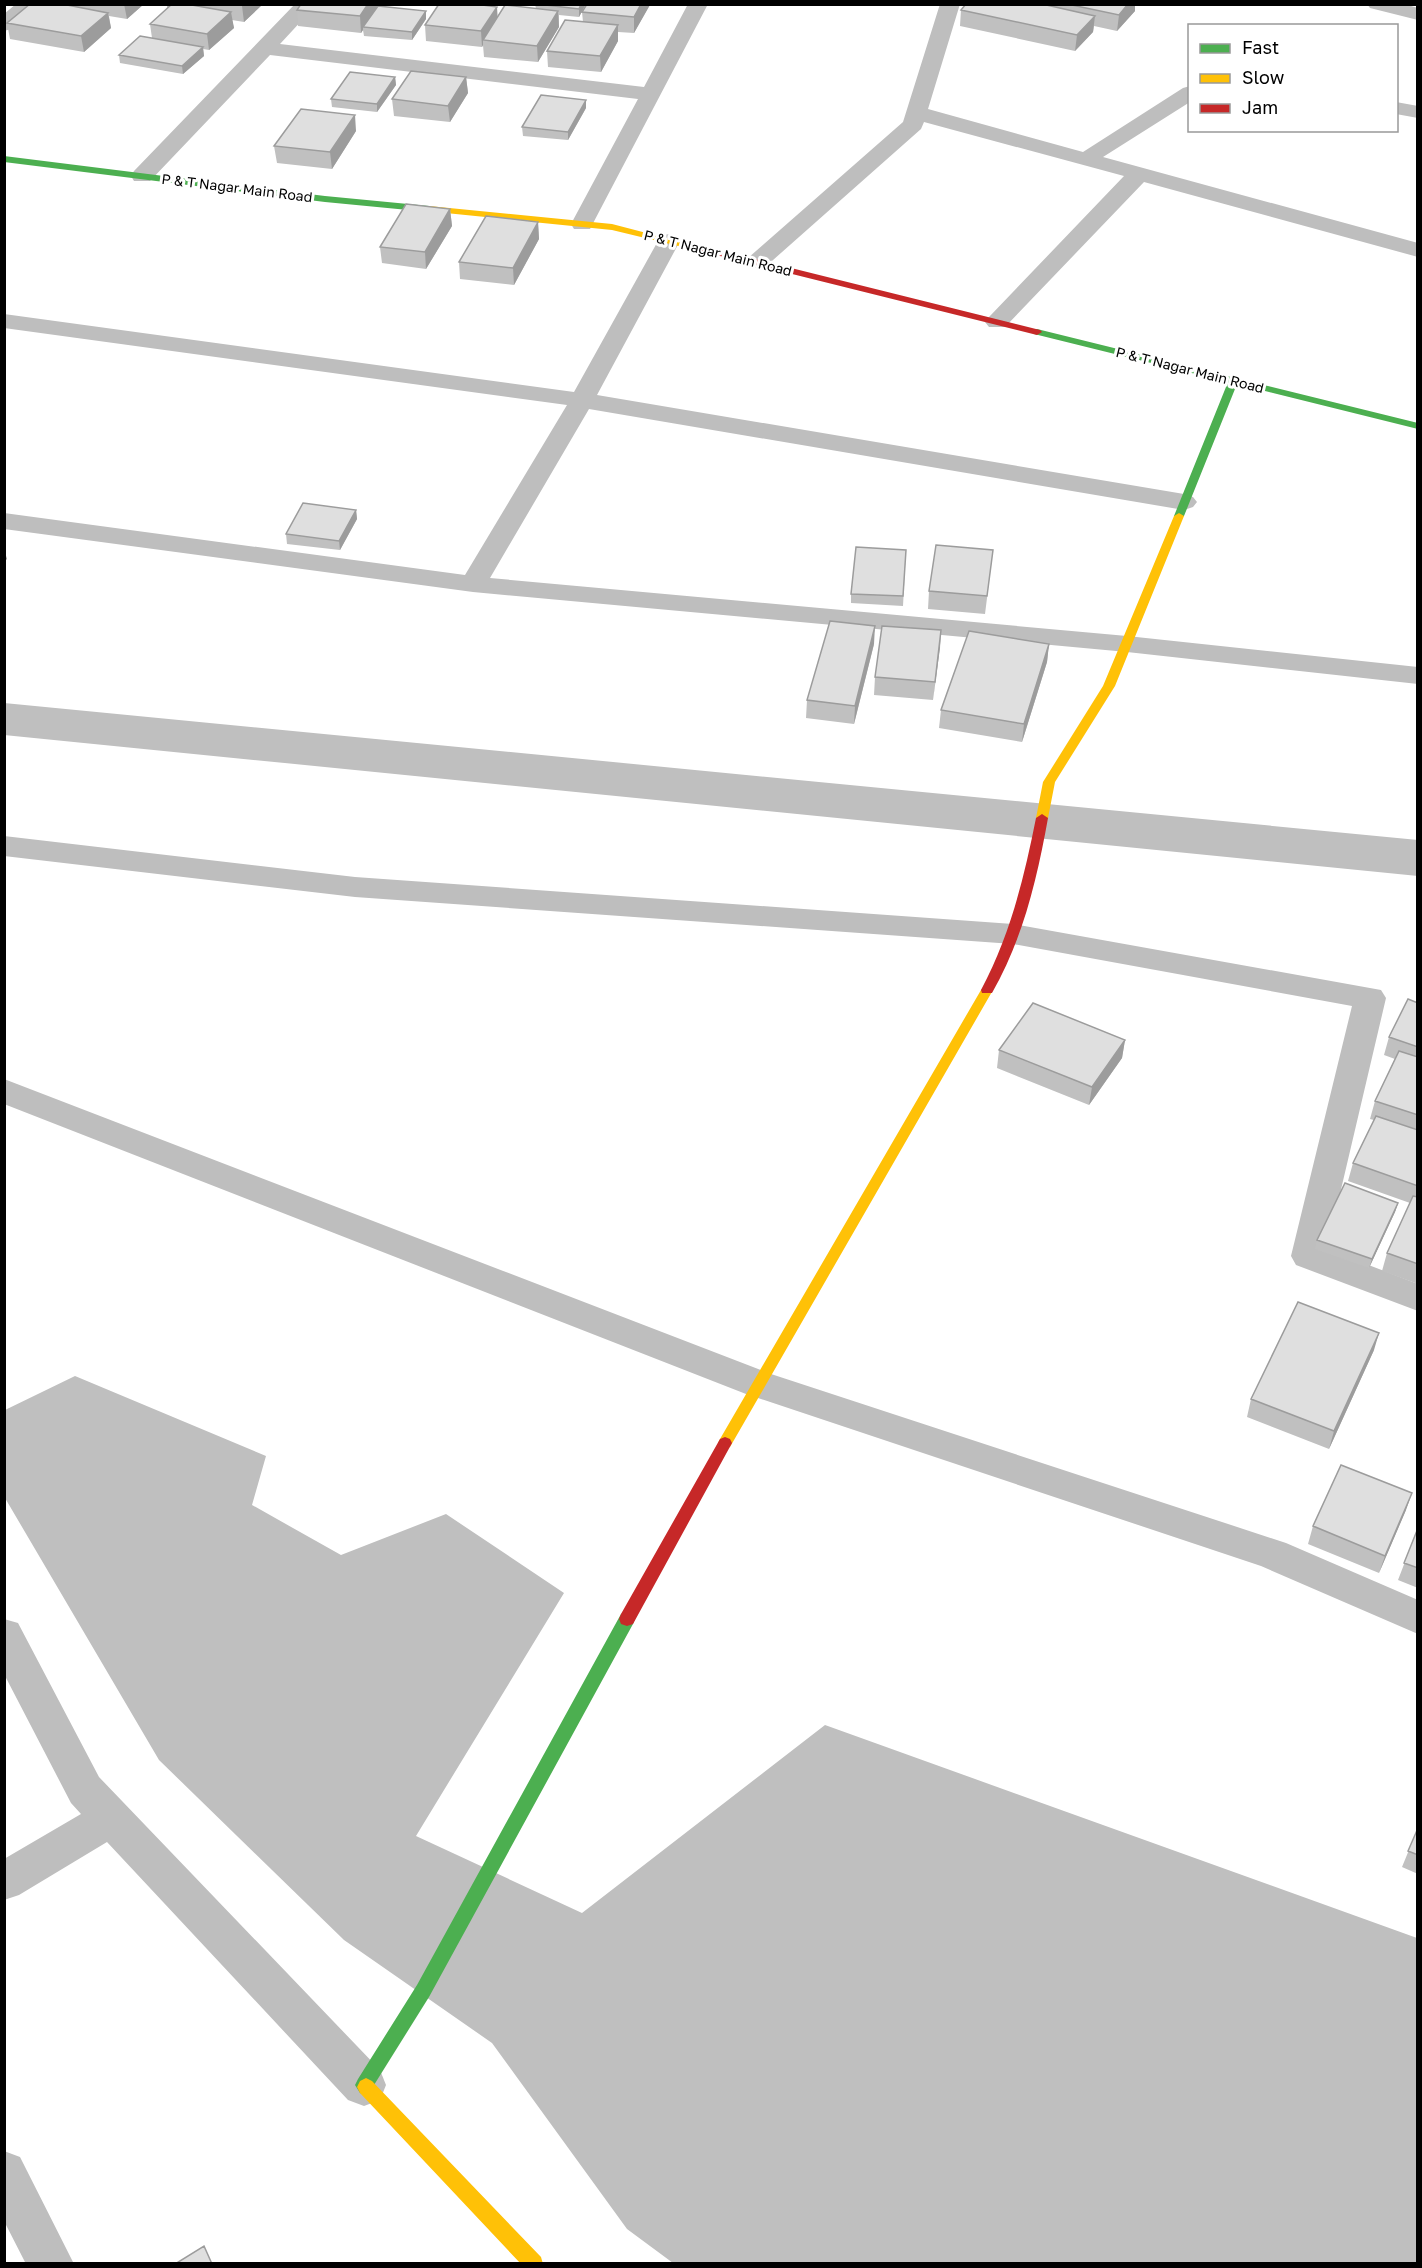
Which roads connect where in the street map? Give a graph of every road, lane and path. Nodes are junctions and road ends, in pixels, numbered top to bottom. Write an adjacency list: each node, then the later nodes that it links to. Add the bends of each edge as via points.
1 (28, 4): 7 (street)
2 (307, 4): 8 (street)
3 (698, 4): 10 (street)
4 (950, 4): 13 (street)
5 (1377, 4): 6 (street)
6 (1418, 14)
7 (4, 25)
8 (266, 48): 10 (street); 17 (street)
9 (1188, 93): 15 (street)
10 (651, 94): 18 (street)
11 (1398, 108): 12 (street)
12 (1418, 112)
13 (917, 113): 15 (street); 21 (street, via 913,124)
14 (4, 159): 17 (street, P & T Nagar Main Road)
15 (1086, 159): 16 (street)
16 (1139, 174): 20 (street); 23 (street)
17 (142, 176): 18 (street, P & T Nagar Main Road, via 325,199)
18 (582, 224): 19 (street, P & T Nagar Main Road)
19 (669, 241): 21 (street, P & T Nagar Main Road); 25 (street)
20 (1418, 250)
21 (756, 262): 23 (street, P & T Nagar Main Road)
22 (4, 321): 25 (street)
23 (997, 322): 24 (street, P & T Nagar Main Road)
24 (1234, 380): 26 (street, P & T Nagar Main Road); 27 (street)
25 (582, 400): 27 (street); 29 (street)
26 (1418, 426)
27 (1184, 502): 30 (street)
28 (4, 521): 29 (street)
29 (473, 584): 30 (street)
30 (1127, 644): 31 (street); 33 (street, via 1109,686 1049,782 1028,894)
31 (1418, 676)
32 (4, 846): 33 (street, via 355,887)
33 (1013, 934): 35 (street, via 1370,998 1308,1256); 36 (street, via 998,971)
34 (4, 1091): 36 (street)
35 (1418, 1298)
36 (759, 1384): 37 (street, via 1273,1554); 41 (street, via 423,1991)
37 (1418, 1618)
38 (4, 1635): 39 (street, via 85,1790)
39 (112, 1818): 40 (street); 41 (street)
40 (4, 1881)
41 (364, 2085): 44 (street)
42 (4, 2173): 43 (street)
43 (51, 2264)
44 (534, 2264)

